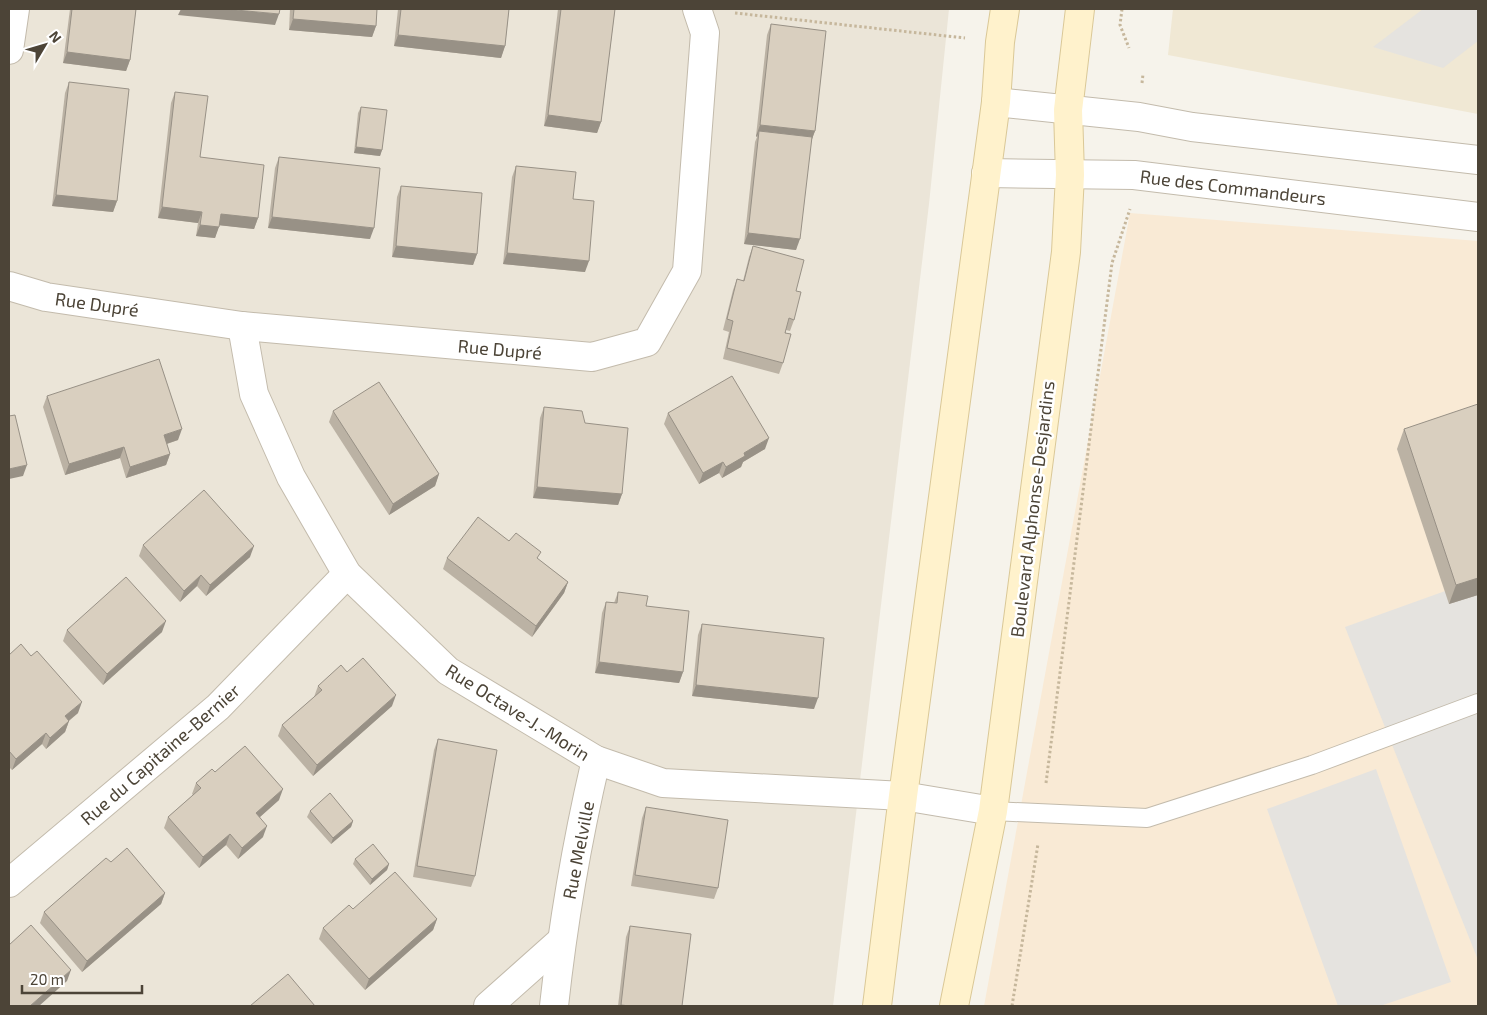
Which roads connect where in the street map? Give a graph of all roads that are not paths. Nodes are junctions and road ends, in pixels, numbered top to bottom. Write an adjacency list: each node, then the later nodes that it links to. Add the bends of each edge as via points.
1 (15, 9): 5 (street)
2 (697, 9): 13 (street, Rue Dupré, via 705,33 687,271 647,342 592,357)
3 (1005, 9): 6 (main road)
4 (1080, 9): 7 (main road, Boulevard Alphonse-Desjardins)
5 (9, 50)
6 (996, 102): 7 (street); 9 (main road)
7 (1068, 110): 8 (street); 10 (main road, Boulevard Alphonse-Desjardins)
8 (1478, 160)
9 (986, 172): 10 (street, Rue des Commandeurs); 17 (main road)
10 (1070, 175): 11 (street, Rue des Commandeurs, via 1134,175); 18 (main road, Boulevard Alphonse-Desjardins, via 1066,252)
11 (1478, 217)
12 (9, 286): 13 (street, Rue Dupré, via 46,296)
13 (242, 326): 14 (street, Rue Octave-J.-Morin, via 254,394 291,477)
14 (347, 574): 16 (street, Rue Octave-J.-Morin, via 448,671); 19 (street, Rue du Capitaine-Bernier, via 218,707)
15 (1478, 703): 18 (lane, via 1312,765 1147,818)
16 (596, 760): 17 (street, Rue Octave-J.-Morin, via 663,783); 20 (street, Rue Melville)
17 (903, 796): 18 (street, Rue Octave-J.-Morin); 23 (main road)
18 (993, 810): 24 (main road, Boulevard Alphonse-Desjardins)
19 (9, 883)
20 (561, 941): 21 (street); 22 (street, Rue Melville)
21 (488, 1006)
22 (554, 1006)
23 (877, 1006)
24 (954, 1006)

